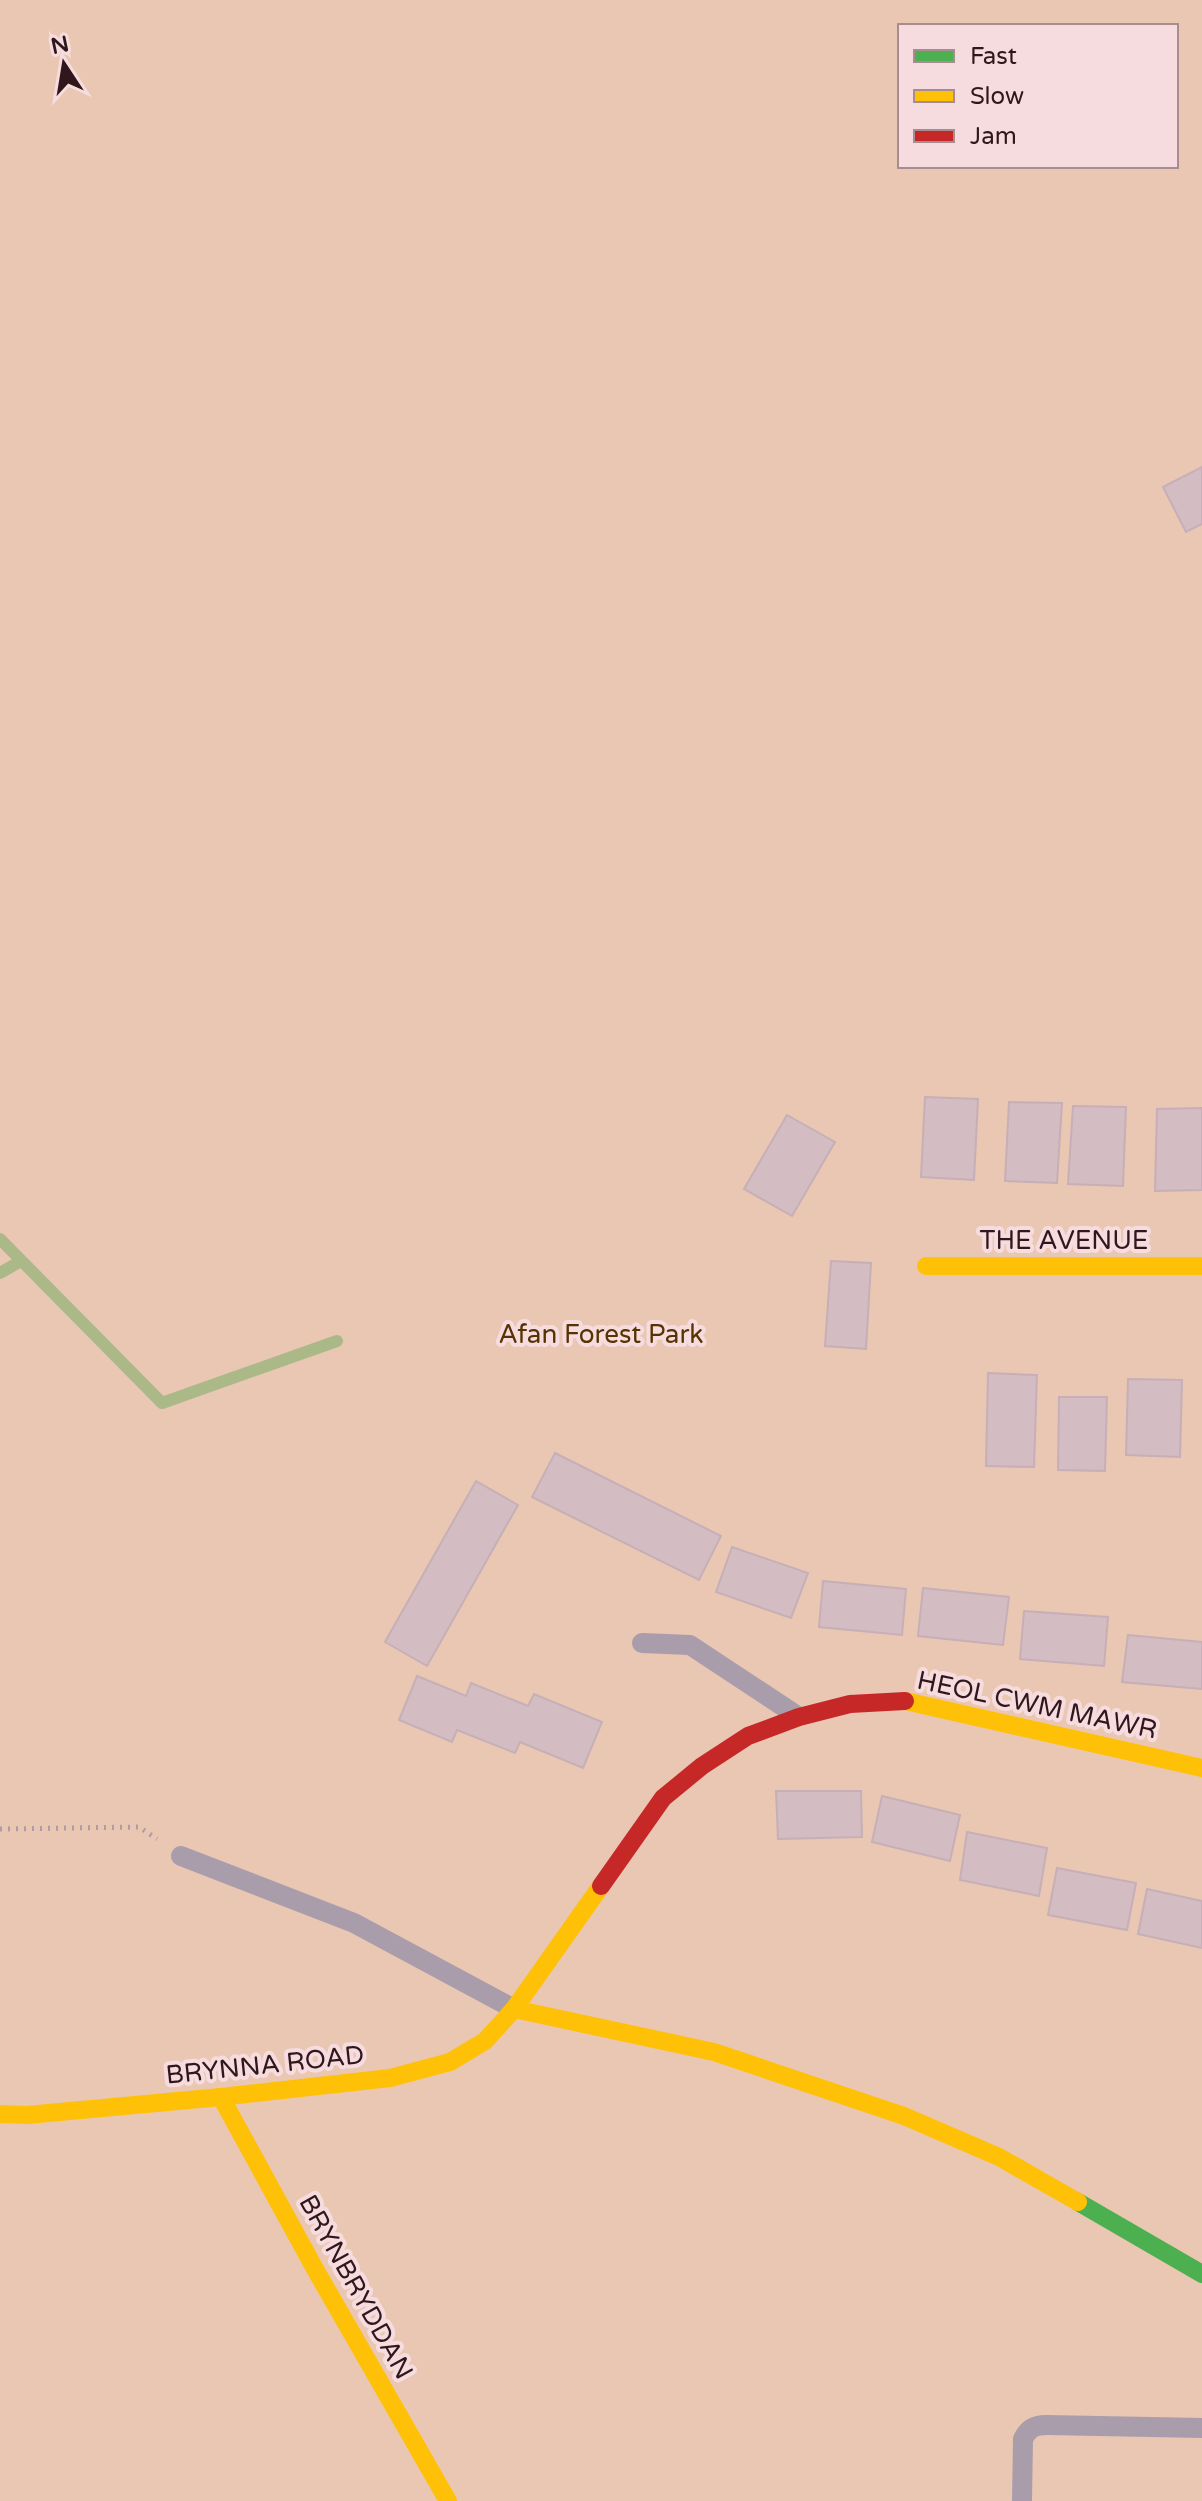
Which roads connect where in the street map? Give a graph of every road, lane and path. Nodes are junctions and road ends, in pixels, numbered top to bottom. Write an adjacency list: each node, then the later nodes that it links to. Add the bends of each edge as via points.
1 (926, 1266): 2 (street, THE AVENUE)
2 (1202, 1266)
3 (642, 1643): 4 (lane, via 690,1645)
4 (799, 1717): 5 (street, HEOL CWM MAWR, via 850,1704 909,1701); 8 (street, HEOL CWM MAWR, via 748,1736 663,1798)
5 (1202, 1768)
6 (0, 1829): 7 (path, via 139,1827)
7 (181, 1856): 8 (lane, via 354,1923)
8 (514, 2009): 9 (street, BRYNNA ROAD, via 485,2041 450,2062 390,2078); 11 (street, via 714,2052 904,2116 999,2157)
9 (221, 2097): 10 (street, BRYNNA ROAD); 13 (street, BRYNBRYDDAN)
10 (0, 2114)
11 (1202, 2274)
12 (1202, 2428): 14 (lane, via 1033,2427 1023,2439)
13 (448, 2501)
14 (1022, 2501)

